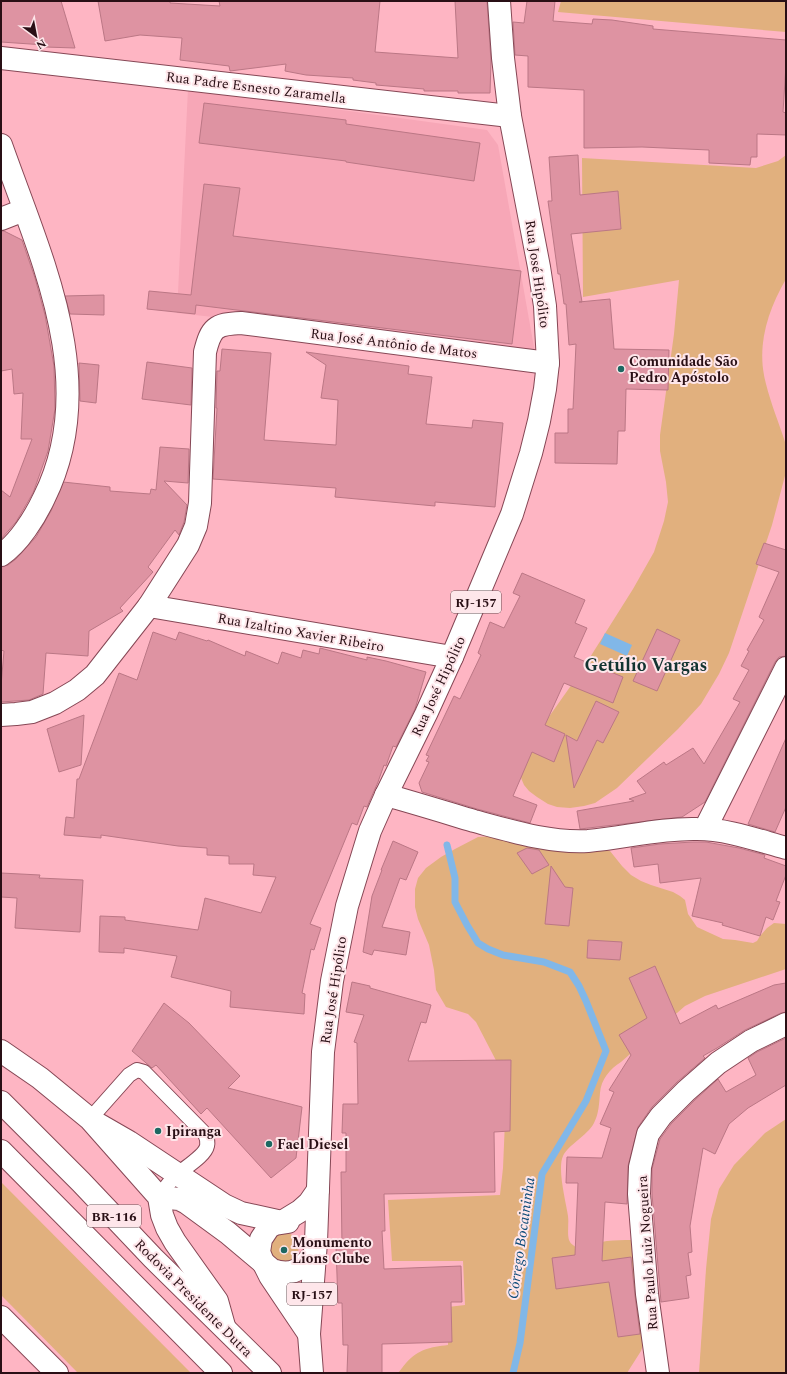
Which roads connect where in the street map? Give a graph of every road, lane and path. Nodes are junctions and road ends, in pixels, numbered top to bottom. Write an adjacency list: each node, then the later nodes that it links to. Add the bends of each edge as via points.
1 (499, 1): 3 (main road, Rua José Hipólito / RJ-157)
2 (1, 58): 3 (main road, Rua Padre Esnesto Zaramella)
3 (510, 116): 7 (main road, Rua José Hipólito / RJ-157, via 540,267)
4 (1, 145): 5 (main road)
5 (24, 210): 6 (main road); 8 (main road, via 52,288 64,337 68,412 63,446 51,485 30,524 16,542)
6 (1, 219)
7 (548, 363): 9 (main road, Rua José Antônio de Matos, via 241,323 227,324 214,330 209,336 205,352 200,503 196,526 188,545); 10 (main road, Rua José Hipólito / RJ-157, via 539,421 512,514)
8 (1, 555)
9 (149, 606): 10 (main road, Rua Izaltino Xavier Ribeiro); 12 (main road, Rua José Antônio de Matos, via 95,675 77,690 55,703 32,712)
10 (452, 657): 13 (main road, Rua José Hipólito / RJ-157)
11 (786, 668): 14 (main road)
12 (1, 714)
13 (386, 795): 14 (main road, via 546,840 588,841 677,829); 23 (main road, Rua José Hipólito / RJ-157, via 370,831 347,906 332,980 323,1052)
14 (705, 829): 15 (main road)
15 (786, 848)
16 (786, 1024): 36 (main road, Rua Paulo Luiz Nogueira, via 752,1041 718,1063 661,1116 648,1134 640,1167 639,1194 647,1294)
17 (1, 1051): 19 (main road, via 40,1078)
18 (1, 1102): 30 (main road, Rodovia Presidente Dutra / BR-116)
19 (90, 1119): 22 (main road); 22 (lane, via 129,1075 137,1070 144,1072 205,1134 207,1140 207,1148 201,1155); 24 (main road)
20 (1, 1151): 25 (main road, BR-116)
21 (1, 1160): 25 (main road)
22 (177, 1174): 24 (lane); 26 (main road, via 224,1205 242,1213)
23 (318, 1190): 26 (main road, via 309,1203); 27 (main road, Rua José Hipólito / RJ-157)
24 (159, 1197): 28 (main road, via 178,1199 187,1203); 30 (main road, via 167,1228 217,1301)
25 (72, 1222): 33 (main road, BR-116)
26 (282, 1222): 27 (main road, via 301,1226); 28 (main road, via 269,1228 261,1239 259,1252)
27 (315, 1248): 28 (main road, via 299,1270 290,1273 272,1270); 31 (main road, Rua José Hipólito / RJ-157)
28 (262, 1262): 31 (main road)
29 (1, 1317): 32 (main road)
30 (226, 1331): 34 (main road, Rodovia Presidente Dutra / BR-116)
31 (309, 1334): 35 (main road, Rua José Hipólito / RJ-157)
32 (57, 1373)
33 (221, 1373)
34 (270, 1373)
35 (312, 1373)
36 (658, 1373)

